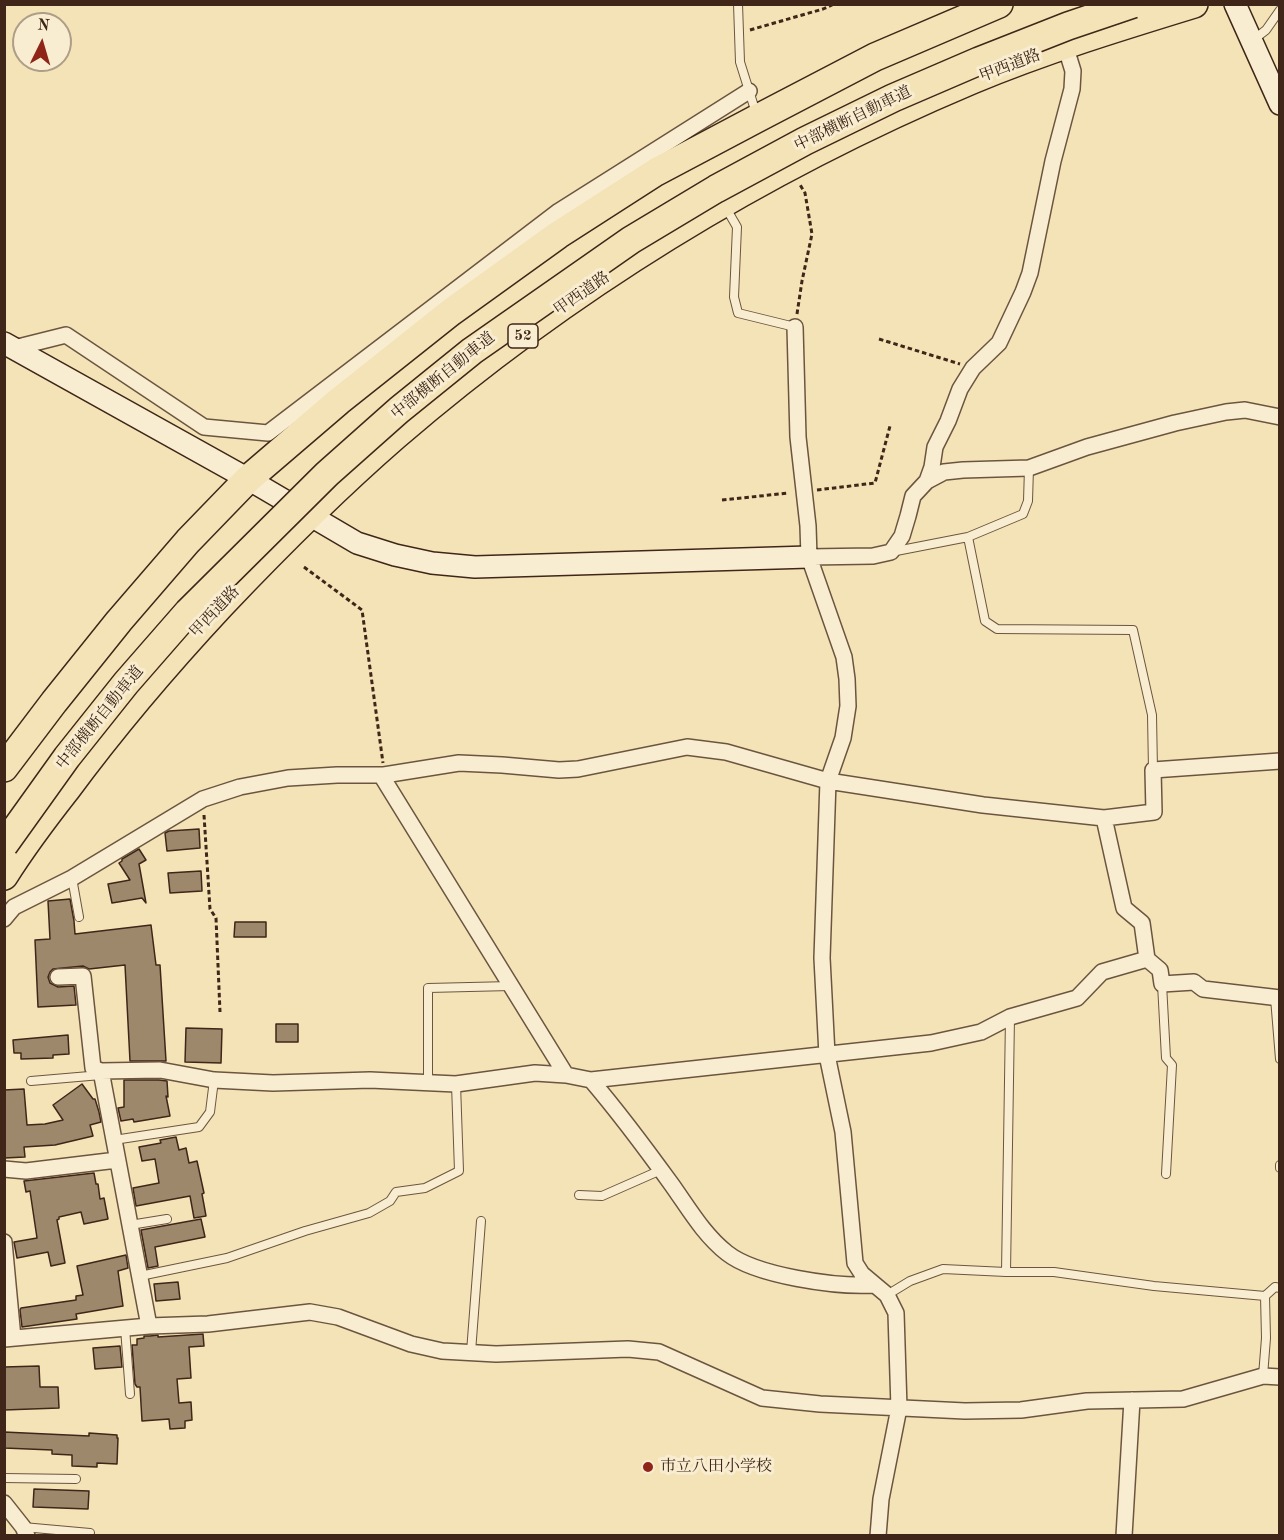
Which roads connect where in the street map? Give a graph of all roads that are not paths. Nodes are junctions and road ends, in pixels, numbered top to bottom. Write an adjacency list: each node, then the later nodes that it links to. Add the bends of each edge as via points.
1 (738, 4): 9 (lane, via 740,62)
2 (999, 4): 11 (highway, via 875,57)
3 (1133, 4): 29 (highway, 中部横断自動車道, bridge, via 979,61 805,141 631,240 472,351 327,474 188,612 126,683)
4 (1194, 4): 8 (highway, 甲西道路 / 52)
5 (1235, 4): 7 (street)
6 (1280, 10): 7 (lane, via 1266,30)
7 (1252, 41): 10 (street)
8 (1065, 45): 12 (highway, 甲西道路 / 52, via 963,84 882,121); 18 (street, via 1073,71 1072,89 1030,273 999,343 973,368 960,389 935,447)
9 (749, 91): 11 (lane); 14 (street, via 559,210 268,433 204,427 66,335)
10 (1280, 104)
11 (758, 118): 17 (highway, via 656,172 558,234 451,312)
12 (724, 204): 13 (lane, via 737,227 734,297 738,313); 19 (highway, 甲西道路 / 52, via 584,291 486,362 395,436)
13 (795, 327): 22 (street, via 798,437)
14 (9, 346): 17 (street)
15 (1280, 417): 16 (street, via 1245,410 1202,417 1087,447)
16 (1029, 468): 18 (street, via 944,472); 20 (lane, via 1028,501 1023,514)
17 (248, 479): 19 (street); 24 (highway, via 119,621)
18 (927, 481): 21 (street, via 913,496 902,536)
19 (309, 515): 22 (street, via 357,543 395,555 475,567); 30 (highway, 甲西道路 / 52, via 186,642 103,740)
20 (968, 537): 21 (lane); 25 (lane, via 986,621 997,629 1133,630 1152,715)
21 (891, 552): 22 (street)
22 (810, 557): 27 (street, via 844,657 847,679 843,738)
23 (1280, 761): 25 (street)
24 (4, 768)
25 (1153, 770): 28 (street, via 1154,812)
26 (383, 775): 27 (street, via 459,763 578,769 687,747 726,752); 31 (street, via 288,778 203,799); 37 (street)
27 (828, 782): 28 (street, via 983,806); 40 (street, via 822,958)
28 (1104, 818): 34 (street, via 1124,908 1142,923)
29 (4, 845)
30 (4, 876)
31 (72, 878): 32 (lane); 33 (street, via 14,907)
32 (79, 917)
33 (4, 920)
34 (1147, 959): 36 (street, via 1160,970); 39 (street, via 1101,972 1077,998)
35 (58, 977): 42 (street, via 83,976 93,1068)
36 (1162, 984): 38 (street, via 1194,982 1203,989); 53 (lane, via 1167,1058 1172,1065)
37 (511, 986): 43 (street); 47 (lane, via 428,988)
38 (1277, 998): 41 (lane)
39 (1010, 1017): 40 (street, via 981,1032 931,1044); 59 (lane)
40 (827, 1054): 45 (street); 61 (street, via 843,1132 855,1263)
41 (1280, 1059)
42 (101, 1073): 44 (street, via 160,1070); 46 (lane); 49 (street)
43 (566, 1075): 45 (street); 48 (street, via 535,1072)
44 (214, 1080): 47 (street); 49 (lane, via 210,1112 199,1127)
45 (591, 1080): 52 (street)
46 (31, 1081)
47 (428, 1083): 48 (street)
48 (456, 1084): 60 (lane, via 459,1172 425,1188 396,1192 390,1201 369,1213 227,1258)
49 (114, 1140): 50 (street)
50 (117, 1160): 51 (street, via 26,1171); 57 (street)
51 (4, 1169)
52 (661, 1170): 54 (lane, via 602,1196); 61 (street, via 727,1254 773,1273 856,1286)
53 (1166, 1174)
54 (579, 1195)
55 (167, 1219): 57 (lane)
56 (481, 1221): 68 (lane)
57 (130, 1225): 60 (street)
58 (4, 1242): 67 (street)
59 (1006, 1272): 63 (lane, via 943,1269 910,1281); 64 (lane, via 1054,1272)
60 (140, 1276): 65 (street)
61 (873, 1284): 63 (street)
62 (1280, 1288): 64 (lane, via 1275,1287)
63 (887, 1295): 73 (street, via 896,1313)
64 (1265, 1296): 69 (lane)
65 (149, 1326): 66 (street); 68 (street, via 208,1324 310,1312 338,1317 411,1344)
66 (125, 1328): 67 (street); 71 (lane)
67 (9, 1338)
68 (471, 1352): 73 (street, via 659,1352 762,1398)
69 (1263, 1376): 70 (street); 72 (street, via 1183,1399)
70 (1280, 1377)
71 (130, 1394)
72 (1132, 1400): 73 (street, via 1087,1401 1021,1410); 80 (street)
73 (899, 1408): 79 (street, via 881,1499)
74 (4, 1478): 75 (lane)
75 (76, 1479)
76 (4, 1503): 77 (street)
77 (25, 1532): 78 (lane)
78 (90, 1533)
79 (878, 1536)
80 (1124, 1536)

